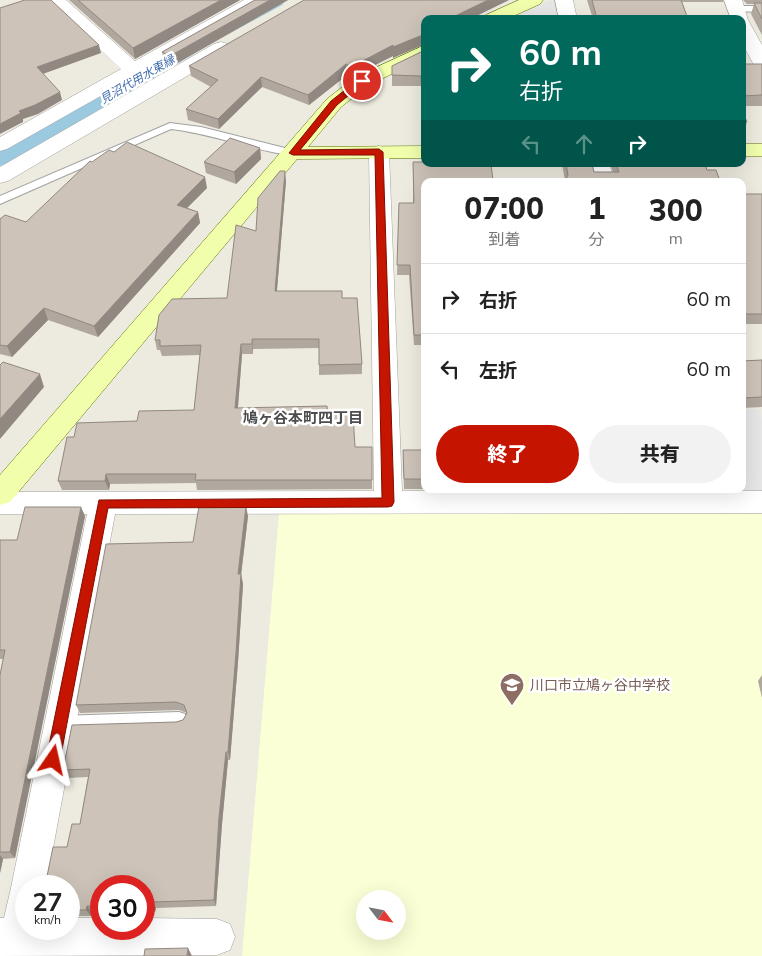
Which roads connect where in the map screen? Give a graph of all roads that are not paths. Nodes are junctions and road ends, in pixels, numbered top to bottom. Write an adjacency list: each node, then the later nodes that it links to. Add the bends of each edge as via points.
1 (56, 0): 13 (street)
2 (258, 0): 13 (street)
3 (534, 0): 7 (street)
4 (564, 0): 8 (street)
5 (762, 9): 6 (lane)
6 (738, 13)
7 (501, 15)
8 (567, 15)
9 (746, 30): 12 (street)
10 (237, 39): 20 (street)
11 (421, 53): 19 (street, via 362,81 334,103)
12 (762, 63)
13 (133, 69): 14 (street)
14 (0, 145)
15 (746, 150): 16 (street)
16 (762, 150)
17 (379, 152): 18 (street); 19 (street); 25 (street)
18 (421, 152)
19 (293, 153): 21 (lane, via 189,127 170,126); 22 (street)
20 (0, 176)
21 (0, 200)
22 (0, 494)
23 (680, 496): 25 (street); 26 (street)
24 (0, 502): 27 (street)
25 (388, 502): 27 (street)
26 (762, 502)
27 (103, 503): 29 (street)
28 (179, 720): 29 (lane)
29 (60, 724): 30 (street)
30 (30, 875)
31 (15, 930): 33 (street)
32 (217, 937): 33 (street)
33 (11, 943)

